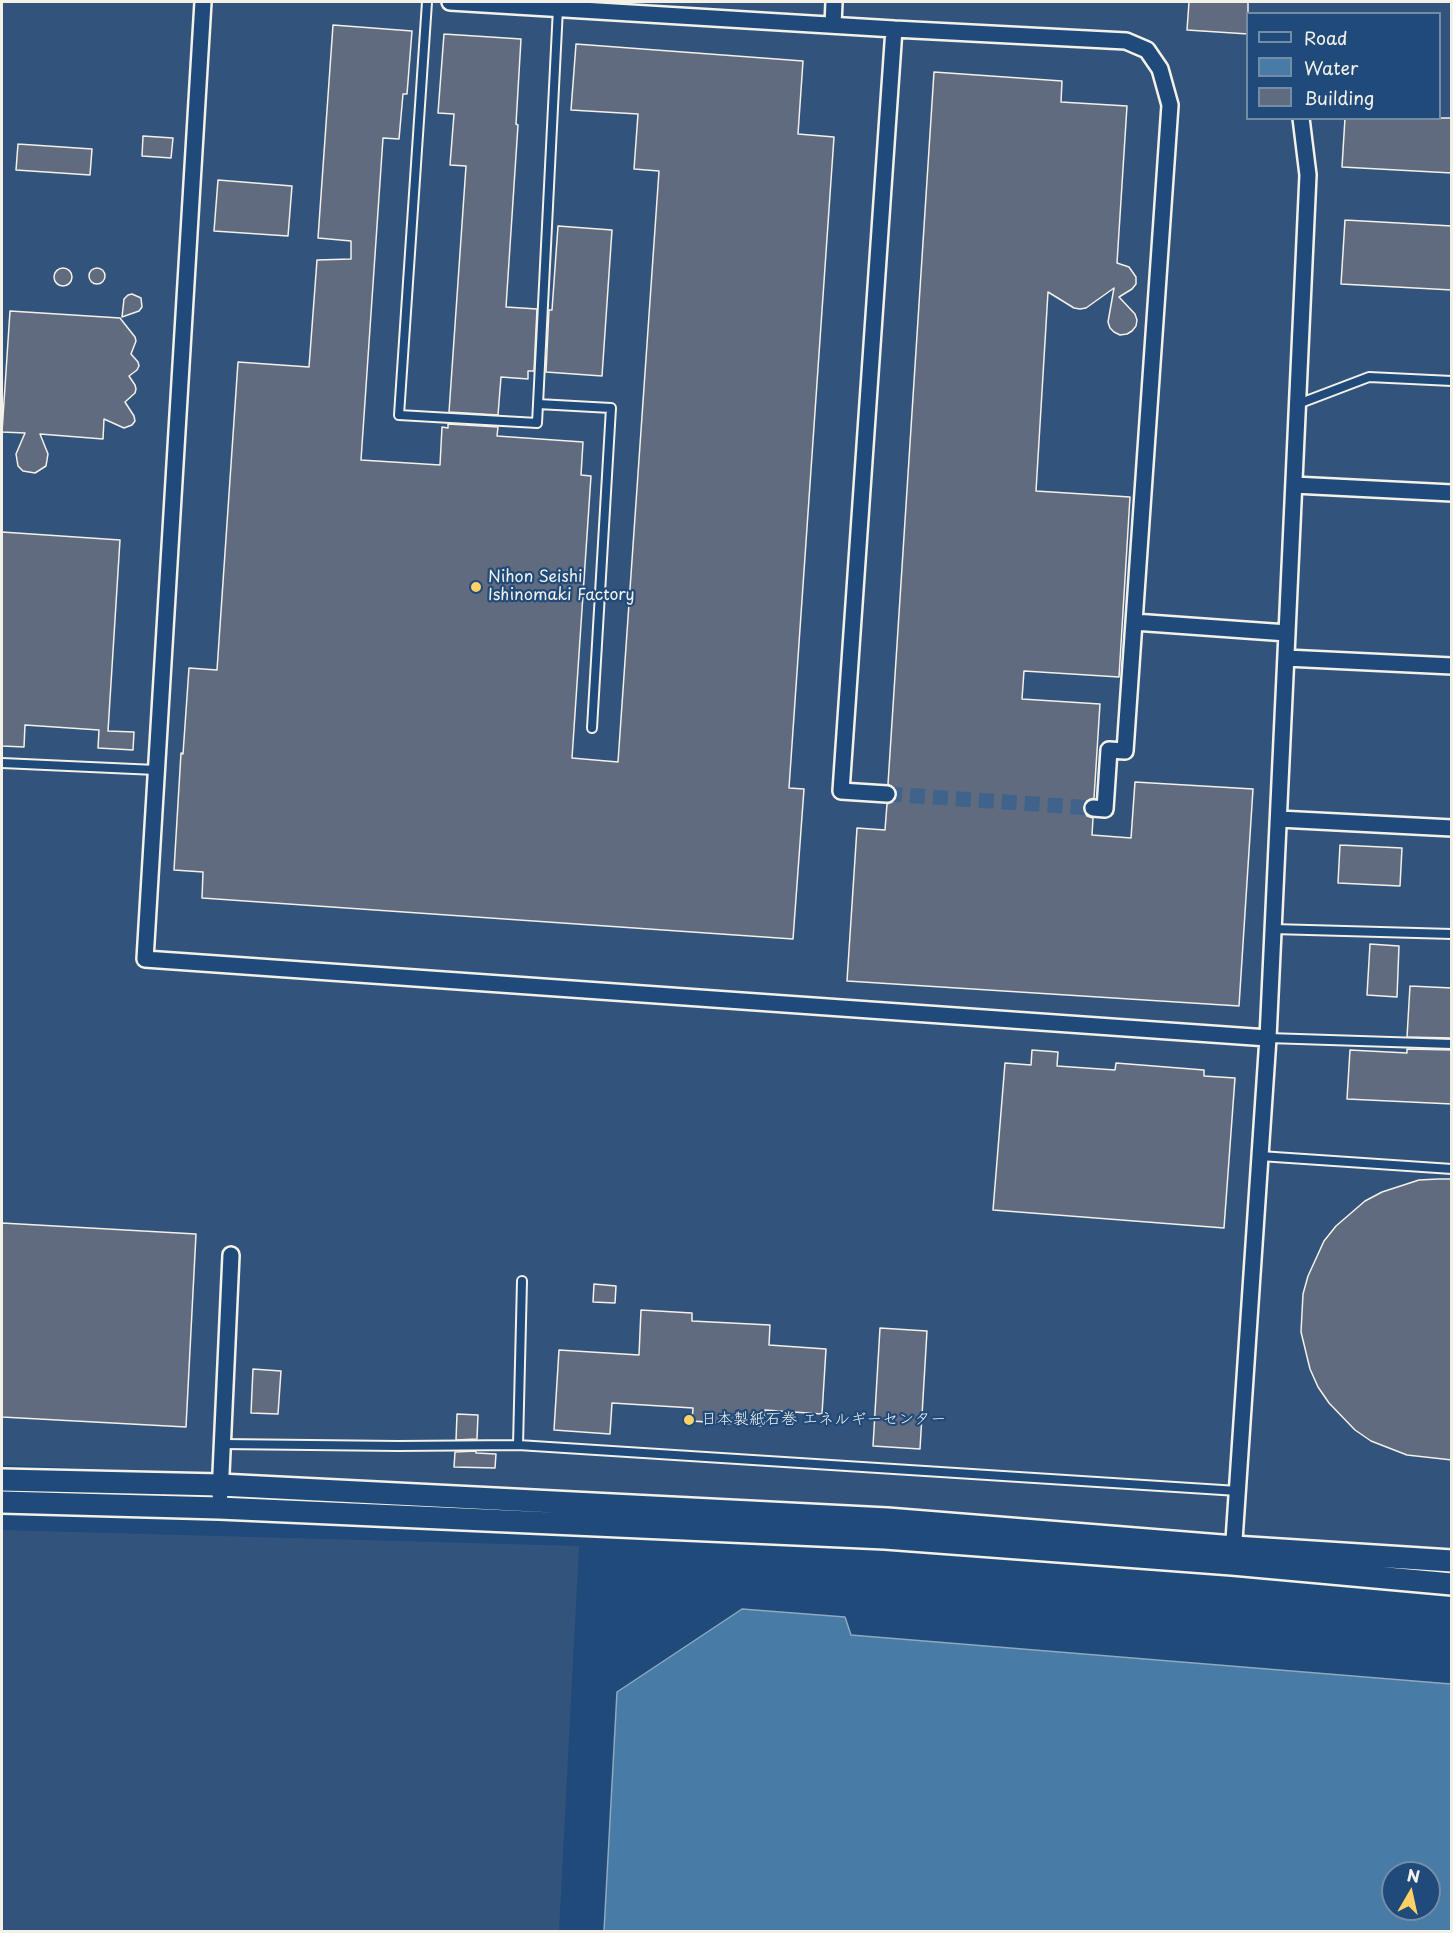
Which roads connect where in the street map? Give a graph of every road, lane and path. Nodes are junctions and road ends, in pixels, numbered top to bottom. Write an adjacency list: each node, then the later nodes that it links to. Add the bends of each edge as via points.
1 (203, 2): 20 (street)
2 (427, 2): 10 (lane, via 399,415 537,423)
3 (450, 2): 5 (street)
4 (834, 2): 6 (street)
5 (558, 8): 6 (street); 10 (lane)
6 (833, 25): 7 (street)
7 (894, 29): 14 (street, via 1126,41 1147,50 1160,69 1170,105); 21 (street, via 841,791)
8 (1301, 120): 11 (street, via 1308,175)
9 (1452, 381): 11 (lane, via 1369,377)
10 (538, 404): 18 (lane, via 611,408)
11 (1298, 404): 12 (street)
12 (1294, 485): 13 (street); 15 (street)
13 (1452, 493)
14 (1134, 622): 15 (street); 22 (street, via 1125,751 1109,750 1105,809)
15 (1287, 633): 16 (street)
16 (1286, 658): 17 (street); 23 (street)
17 (1452, 666)
18 (592, 728)
19 (2, 763): 20 (lane)
20 (156, 770): 27 (street, via 145,958)
21 (888, 794)
22 (1093, 808)
23 (1279, 819): 24 (street); 25 (street)
24 (1452, 828)
25 (1273, 929): 26 (lane); 27 (street)
26 (1452, 934)
27 (1268, 1038): 28 (lane); 29 (street)
28 (1452, 1044)
29 (1260, 1156): 30 (lane); 37 (street)
30 (1452, 1169)
31 (231, 1255): 33 (street)
32 (522, 1281): 34 (lane)
33 (222, 1444): 34 (lane); 36 (street)
34 (518, 1445): 37 (lane)
35 (2, 1480): 36 (street)
36 (220, 1485): 39 (street); 40 (street, via 887,1519)
37 (1238, 1491): 40 (street)
38 (2, 1502): 39 (street)
39 (219, 1508): 40 (street)
40 (1233, 1556): 41 (street); 42 (street)
41 (1452, 1561)
42 (1452, 1584)

